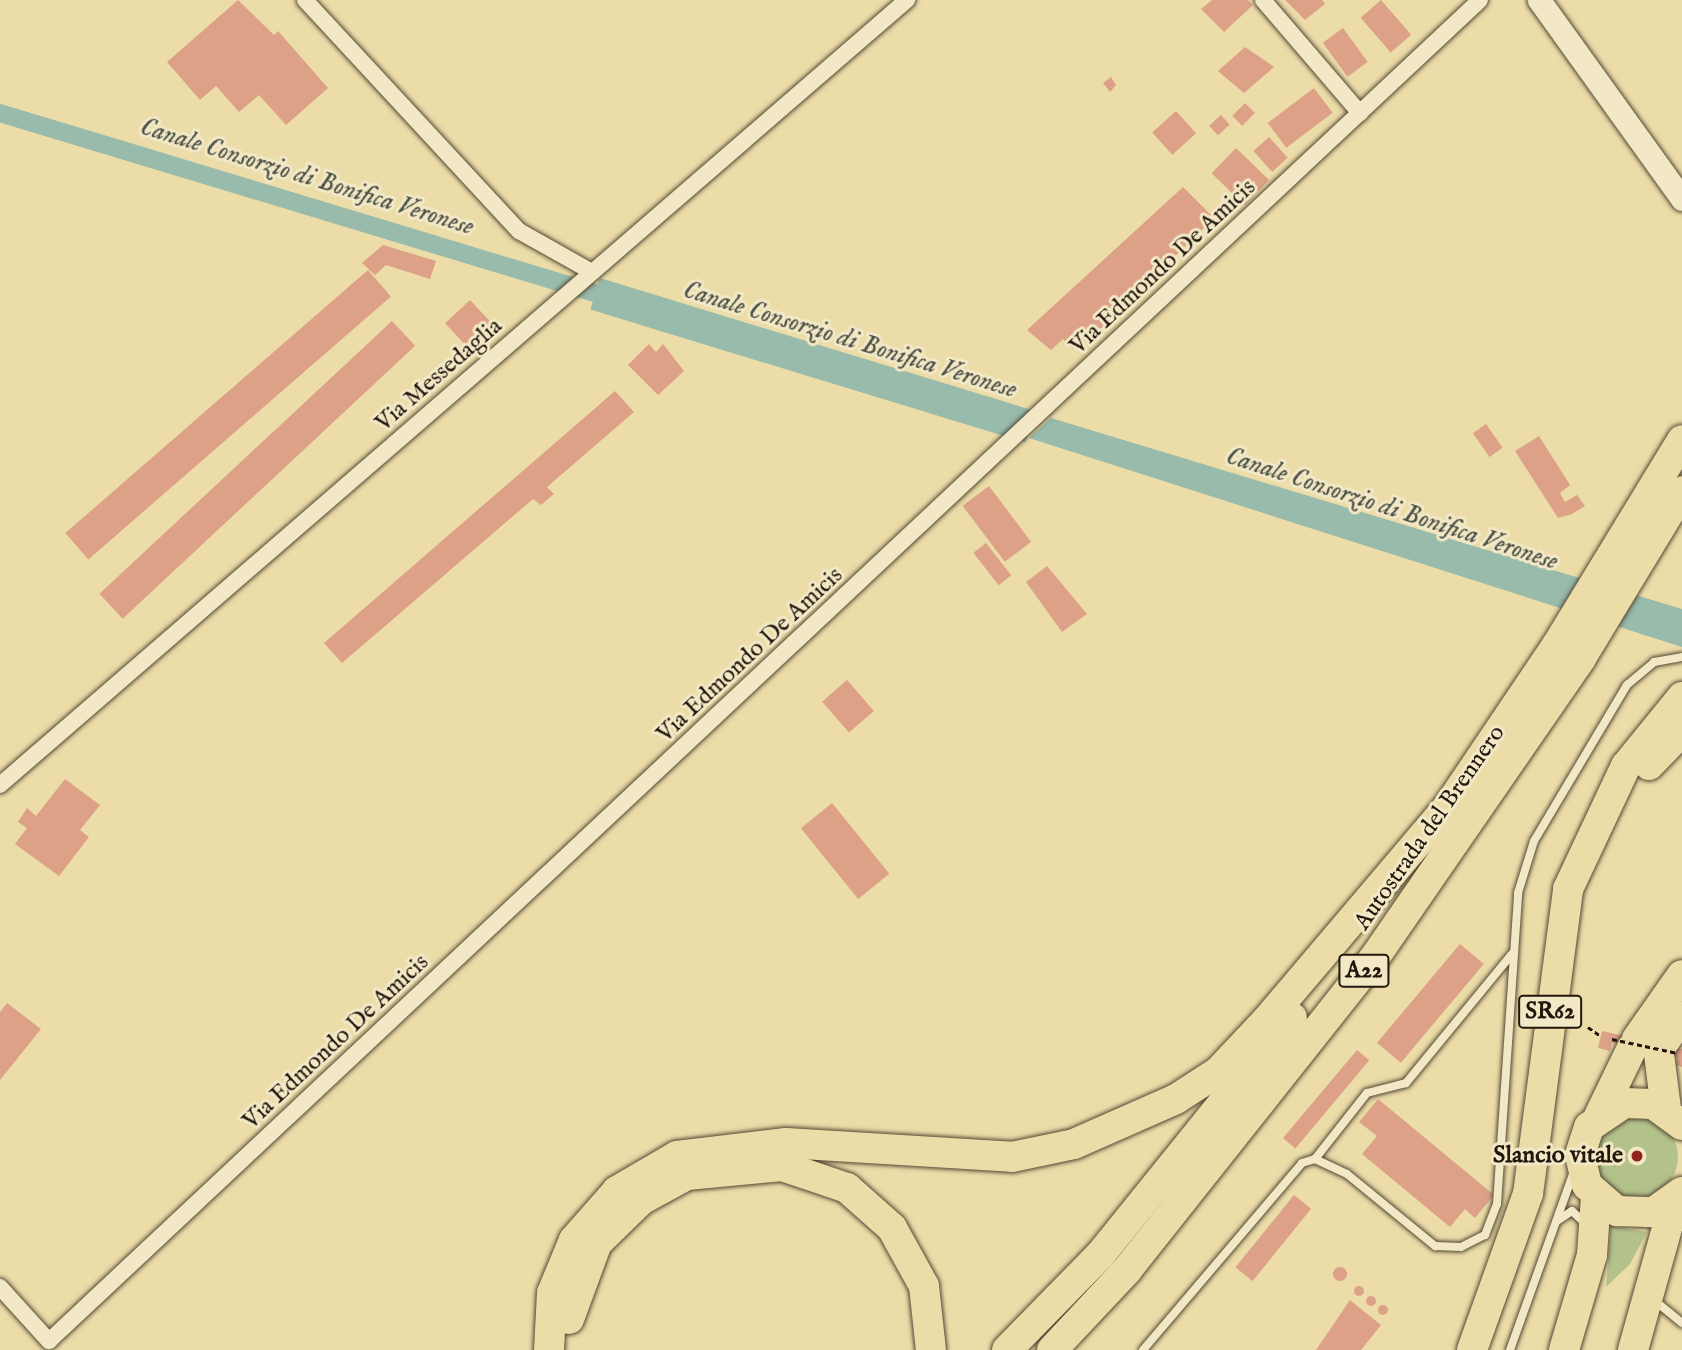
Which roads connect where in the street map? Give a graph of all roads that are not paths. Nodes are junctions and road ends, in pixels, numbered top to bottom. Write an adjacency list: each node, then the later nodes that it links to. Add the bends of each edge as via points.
1 (305, 0): 8 (street, via 519,231)
2 (907, 0): 8 (street, Via Messedaglia)
3 (1263, 0): 6 (street)
4 (1480, 0): 6 (street, Via Edmondo De Amicis)
5 (1539, 0): 7 (main road)
6 (1360, 113): 31 (street, Via Edmondo De Amicis, via 50,1341)
7 (1682, 199)
8 (592, 272): 16 (street, Via Messedaglia)
9 (1682, 440): 11 (highway, Autostrada del Brennero / A22)
10 (1682, 491): 11 (highway, Autostrada del Brennero / A22)
11 (1622, 565): 12 (highway, Autostrada del Brennero / A22)
12 (1569, 651): 17 (highway, Autostrada del Brennero / A22); 30 (highway, Autostrada del Brennero / A22, via 1373,960)
13 (1682, 657): 18 (lane, via 1640,670 1564,780 1534,841 1518,893)
14 (1682, 696): 41 (highway, SR62, via 1626,766 1568,889 1528,1194)
15 (1682, 732): 42 (highway, via 1632,791 1591,877 1573,953 1541,1210)
16 (0, 785)
17 (1452, 802): 34 (highway, via 1218,1072 1176,1099 1074,1144 1012,1157 786,1143 677,1156 617,1191 574,1240 552,1293); 37 (highway, Autostrada del Brennero / A22, via 1230,1099 1101,1254)
18 (1513, 953): 24 (lane, via 1406,1083 1367,1093); 24 (lane, via 1497,1204 1485,1235 1461,1247 1435,1246 1347,1174)
19 (1682, 975): 21 (highway)
20 (1682, 1016): 21 (highway)
21 (1647, 1046): 22 (highway); 23 (highway)
22 (1599, 1116): 23 (highway, via 1624,1102); 25 (highway, via 1583,1141)
23 (1674, 1117)
24 (1315, 1159): 40 (lane, via 1278,1187)
25 (1581, 1159): 27 (highway); 28 (lane)
26 (1678, 1196): 27 (highway, via 1654,1212 1629,1214); 32 (highway)
27 (1596, 1197): 29 (highway)
28 (1554, 1223): 29 (lane, via 1576,1212); 43 (lane)
29 (1593, 1240): 44 (highway)
30 (1128, 1270): 38 (highway, Autostrada del Brennero / A22); 39 (highway)
31 (0, 1287)
32 (1645, 1292): 33 (lane); 45 (highway)
33 (1682, 1324)
34 (549, 1350)
35 (566, 1350): 36 (highway, via 573,1296 597,1243 641,1200 688,1175 782,1166 847,1188 892,1228 924,1286)
36 (931, 1350)
37 (1006, 1350)
38 (1052, 1350)
39 (1067, 1350)
40 (1143, 1350)
41 (1472, 1350)
42 (1490, 1350)
43 (1510, 1350)
44 (1564, 1350)
45 (1633, 1350)

